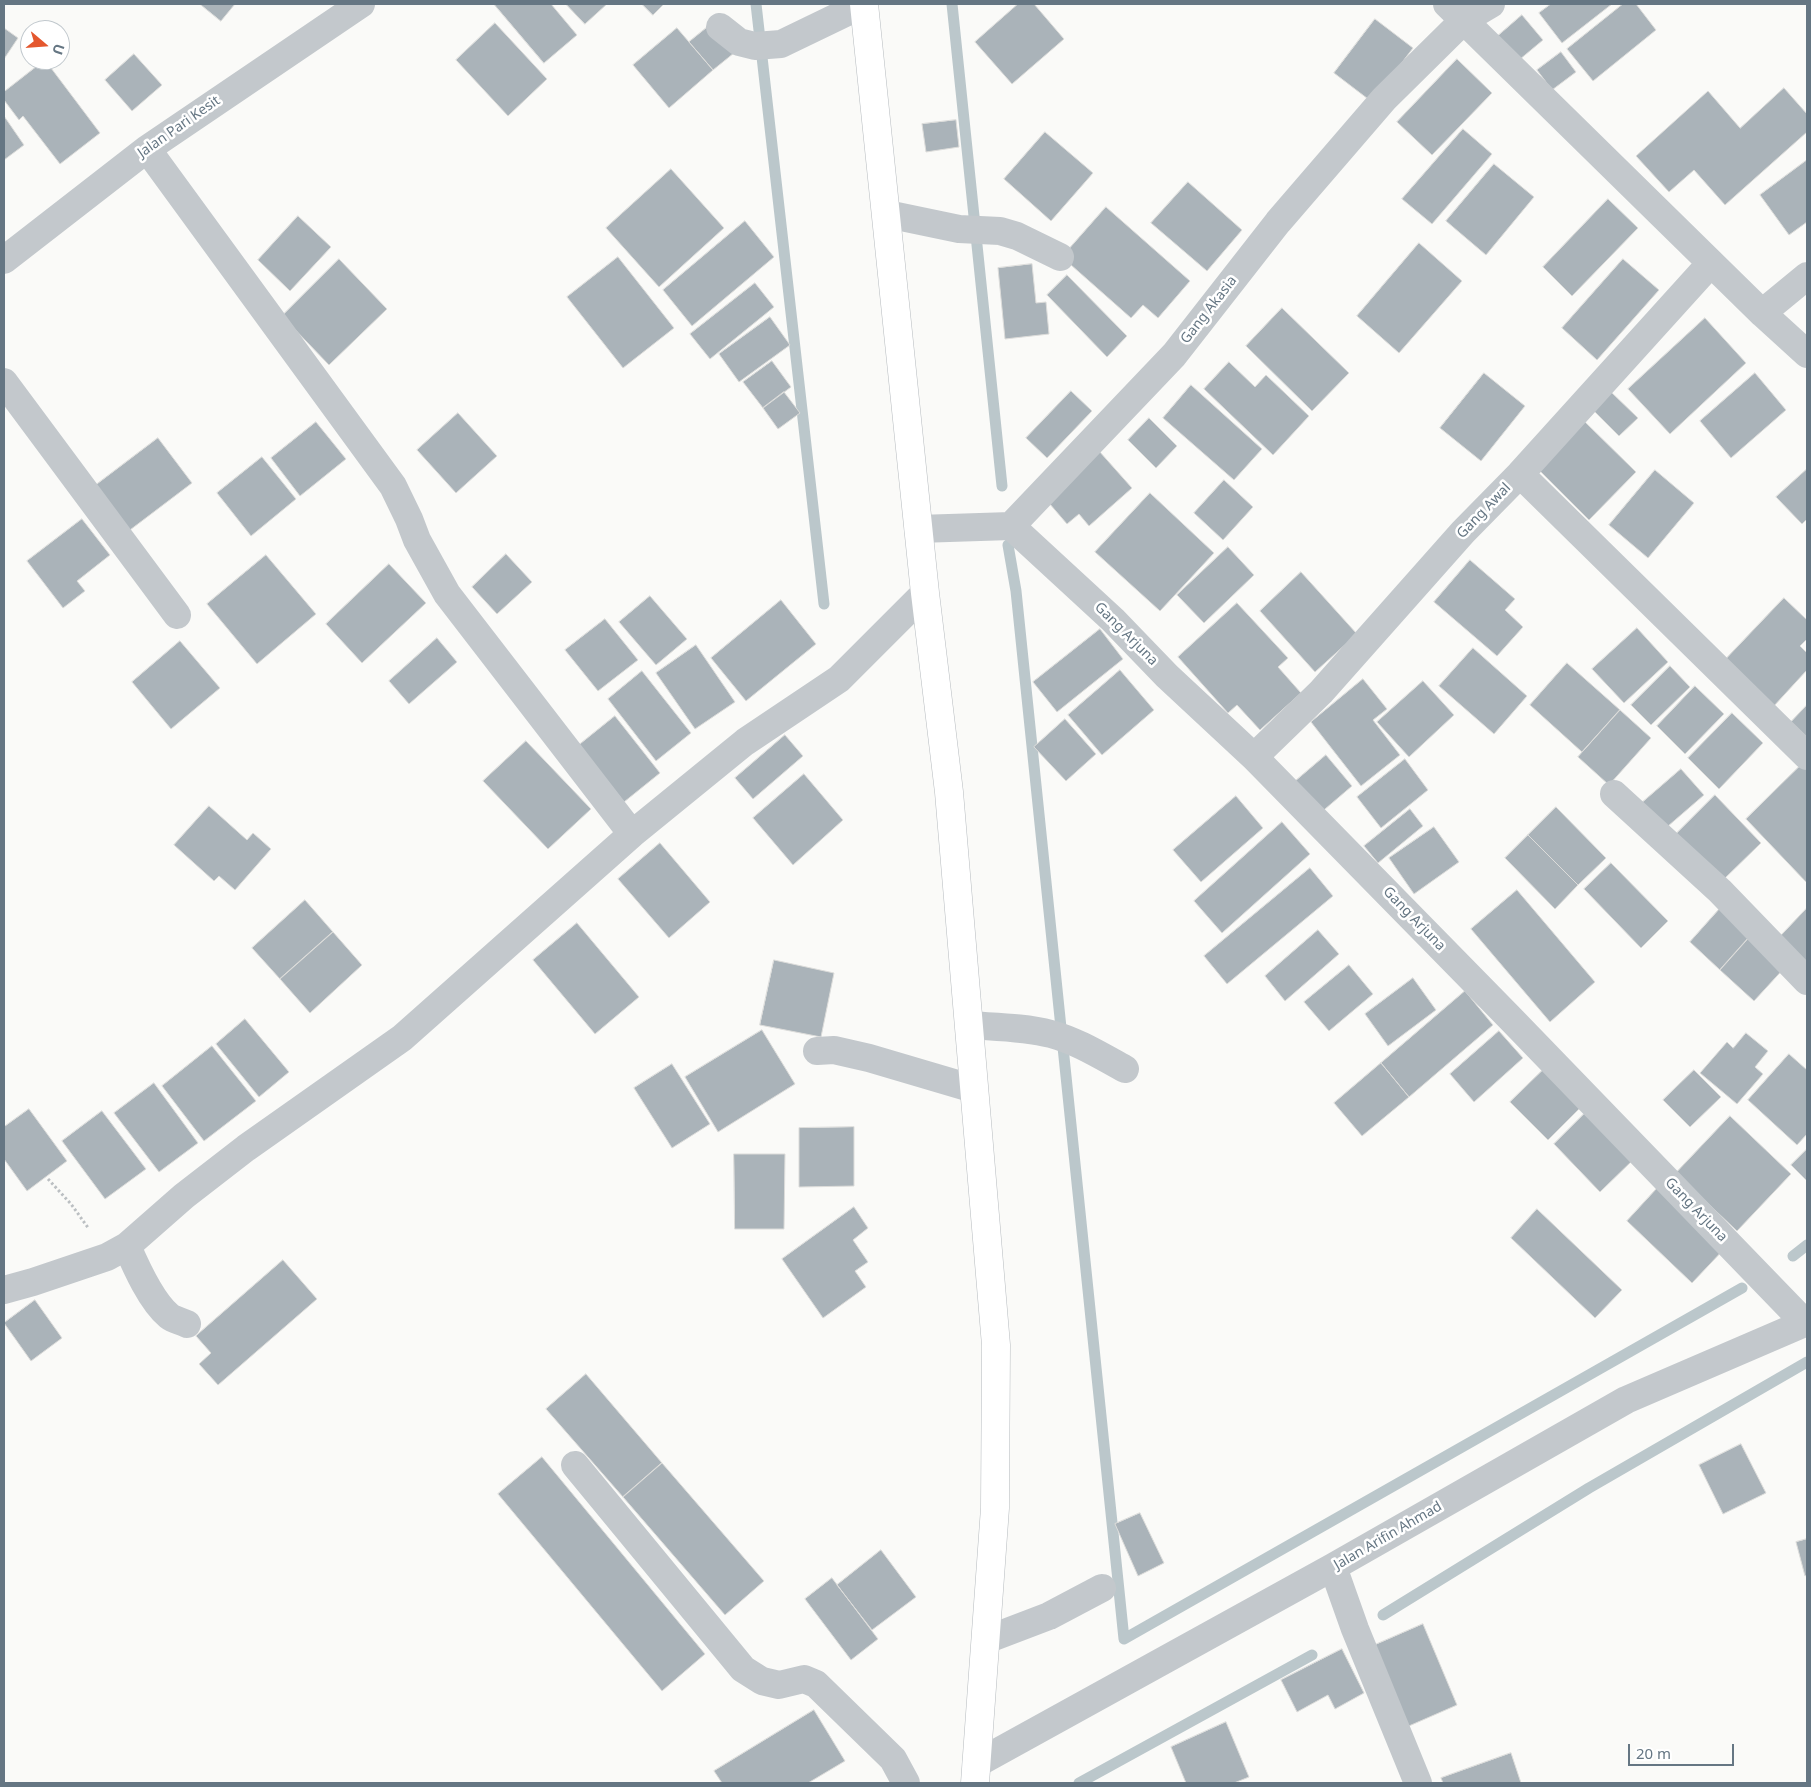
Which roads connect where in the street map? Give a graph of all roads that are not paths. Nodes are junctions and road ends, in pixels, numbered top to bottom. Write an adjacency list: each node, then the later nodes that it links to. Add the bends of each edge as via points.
1 (361, 4): 6 (street, Jalan Pari Kesit)
2 (864, 4): 5 (street, via 768,45 739,42); 7 (main road)
3 (1491, 4): 4 (street, Gang Akasia)
4 (1456, 12): 10 (street); 16 (street, Gang Akasia, via 1278,222 1174,355)
5 (720, 27)
6 (147, 148): 9 (street, Jalan Pari Kesit); 23 (street, via 392,486 447,594)
7 (886, 214): 8 (street, via 959,229 1000,231); 17 (main road)
8 (1060, 257)
9 (4, 260)
10 (1711, 264): 12 (street); 15 (street, Gang Awal)
11 (1807, 276): 12 (street)
12 (1762, 313): 13 (street)
13 (1807, 354)
14 (4, 382): 19 (street)
15 (1520, 474): 20 (street); 21 (street, Gang Awal, via 1463,532 1320,692)
16 (1012, 526): 17 (street); 21 (street, Gang Arjuna)
17 (918, 529): 18 (main road)
18 (925, 593): 23 (street, via 839,680 745,742); 25 (main road, via 949,792)
19 (177, 615)
20 (1807, 756)
21 (1254, 757): 31 (street, Gang Arjuna)
22 (1614, 794): 24 (street, via 1720,891)
23 (632, 834): 29 (street, via 402,1038 246,1148)
24 (1807, 981)
25 (969, 1025): 27 (street, via 1051,1035 1080,1045); 28 (main road)
26 (817, 1051): 28 (street, via 834,1050 869,1058)
27 (1125, 1068)
28 (974, 1089): 36 (main road, via 996,1345 995,1508)
29 (117, 1251): 30 (street); 32 (street, via 139,1273 161,1308)
30 (4, 1290)
31 (1806, 1323): 34 (street, Jalan Arifin Ahmad, via 1626,1400)
32 (187, 1324)
33 (575, 1465): 38 (street, via 743,1669 779,1686 804,1679 816,1684 893,1759)
34 (1333, 1567): 37 (street, Jalan Arifin Ahmad); 39 (street)
35 (1102, 1588): 36 (street, via 1049,1616)
36 (986, 1640): 37 (main road)
37 (976, 1774)
38 (906, 1783)
39 (1418, 1783)

